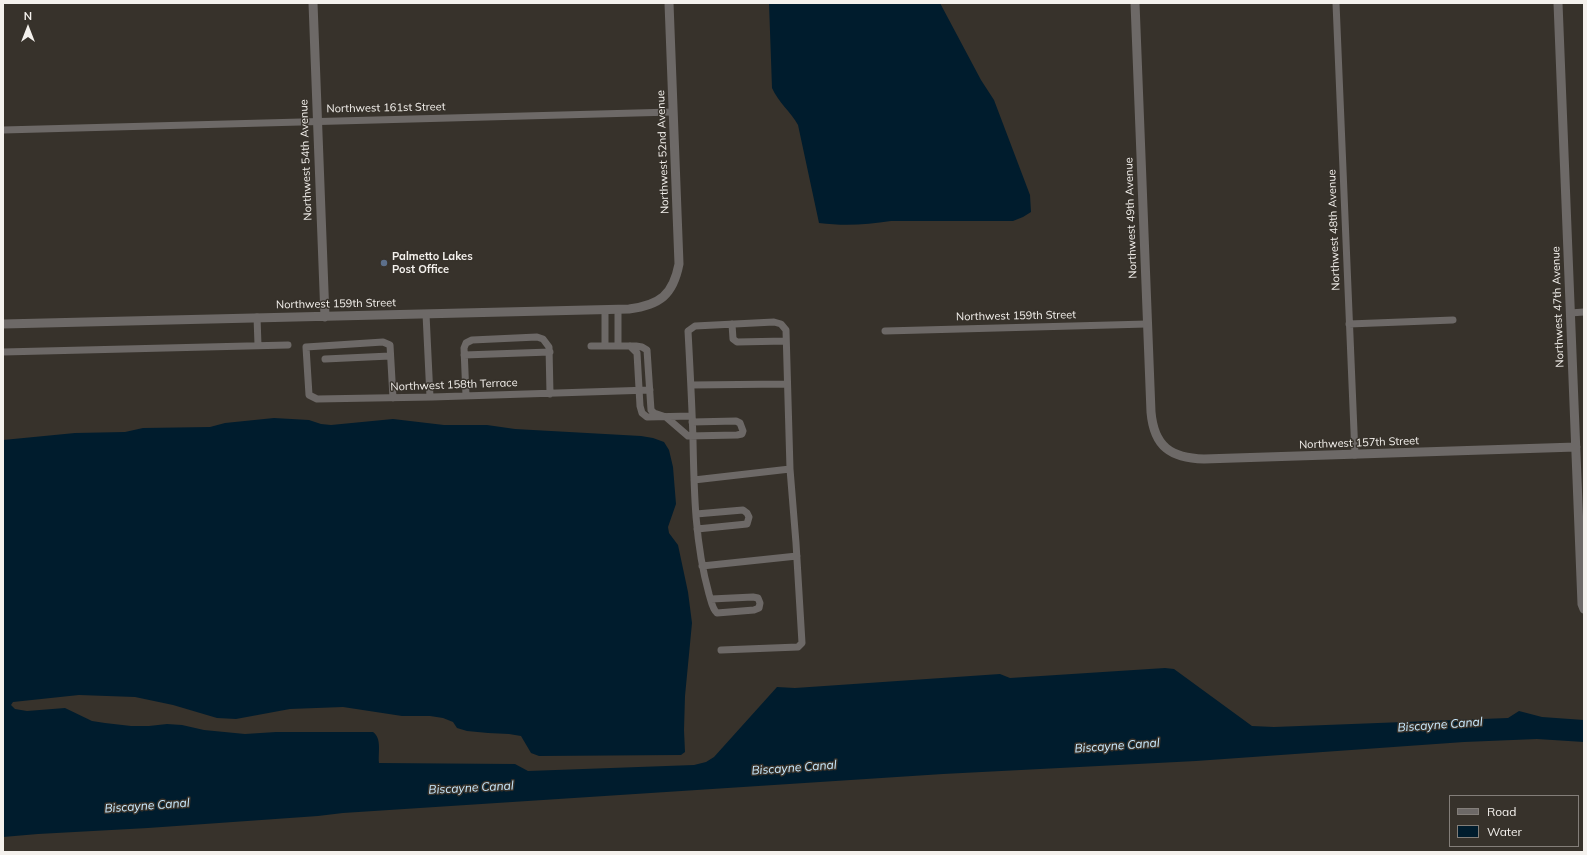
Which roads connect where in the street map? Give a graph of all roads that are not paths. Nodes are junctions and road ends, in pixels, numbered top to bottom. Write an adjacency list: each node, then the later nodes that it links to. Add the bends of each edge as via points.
1 (313, 3): 7 (street, Northwest 54th Avenue)
2 (669, 3): 6 (street, Northwest 52nd Avenue)
3 (1134, 3): 20 (street, Northwest 49th Avenue)
4 (1336, 3): 21 (street, Northwest 48th Avenue)
5 (1558, 3): 13 (street, Northwest 47th Avenue)
6 (673, 112): 7 (street, Northwest 161st Street); 9 (street, Northwest 52nd Avenue, via 679,264 672,288)
7 (317, 121): 8 (street, Northwest 161st Street); 16 (street, Northwest 54th Avenue)
8 (3, 130)
9 (665, 296): 11 (street, Northwest 159th Street, via 657,303 645,307)
10 (605, 310): 11 (street, Northwest 159th Street); 14 (street, Northwest 159th Street); 27 (street)
11 (618, 310): 28 (street)
12 (1584, 312): 13 (street)
13 (1570, 313): 47 (street, Northwest 47th Avenue)
14 (426, 314): 16 (street, Northwest 159th Street); 41 (street)
15 (257, 317): 16 (street, Northwest 159th Street); 18 (street, Northwest 159th Street); 24 (street)
16 (325, 317)
17 (1453, 320): 21 (street)
18 (3, 324)
19 (732, 324): 23 (street, via 781,324 786,330); 23 (street, via 733,339 737,342); 36 (street, via 695,326 688,331)
20 (1147, 324): 22 (street, Northwest 159th Street); 45 (street, Northwest 49th Avenue, via 1151,412)
21 (1348, 324): 48 (street, Northwest 48th Avenue)
22 (885, 331)
23 (786, 341): 35 (street)
24 (258, 345): 25 (street); 30 (street)
25 (288, 345)
26 (591, 346): 27 (street)
27 (605, 346): 28 (street)
28 (618, 346): 29 (street)
29 (630, 346): 37 (street, via 637,353); 38 (street, via 647,350)
30 (3, 352)
31 (550, 352): 32 (street); 32 (street, via 547,342 537,338 468,341); 39 (street)
32 (464, 355): 40 (street)
33 (390, 356): 34 (street); 42 (street); 42 (street, Northwest 158th Terrace, via 390,345 383,342 306,347 309,395 312,398)
34 (325, 358)
35 (786, 384): 36 (street); 49 (street)
36 (691, 385): 44 (street)
37 (639, 390): 38 (street, Northwest 158th Terrace); 39 (street, Northwest 158th Terrace); 43 (street, via 642,413 647,417)
38 (650, 390): 43 (street, via 651,410)
39 (550, 394): 40 (street, Northwest 158th Terrace)
40 (466, 396): 41 (street, Northwest 158th Terrace)
41 (430, 397): 42 (street, Northwest 158th Terrace)
42 (393, 398)
43 (666, 417): 44 (street); 46 (street, via 681,431)
44 (692, 419): 46 (street); 46 (street, via 736,421 740,423 743,431 737,435)
45 (1155, 432): 48 (street, Northwest 157th Street, via 1161,444 1169,451 1189,459)
46 (693, 437): 50 (street)
47 (1576, 447): 48 (street, Northwest 157th Street); 56 (street, Northwest 47th Avenue)
48 (1355, 455)
49 (790, 469): 50 (street); 53 (street)
50 (694, 480): 51 (street)
51 (696, 514): 52 (street); 52 (street, via 743,510 749,517 747,524)
52 (697, 529): 54 (street)
53 (796, 556): 54 (street); 57 (street, via 802,643 798,647)
54 (702, 566): 55 (street)
55 (711, 599): 55 (street, via 717,613 754,610 759,608 760,603 754,596)
56 (1584, 609)
57 (721, 650)

